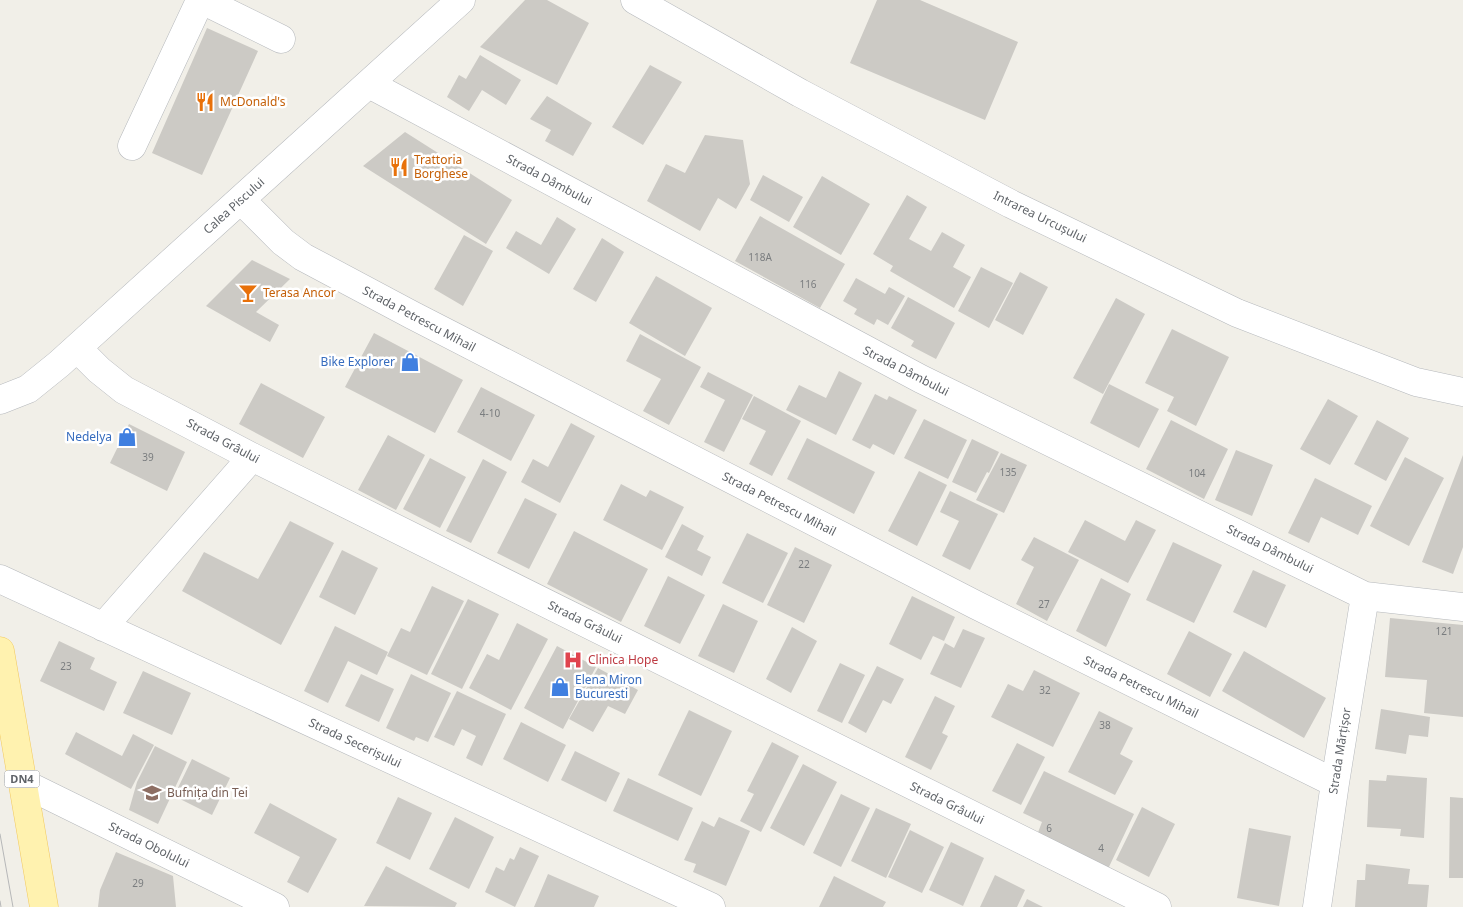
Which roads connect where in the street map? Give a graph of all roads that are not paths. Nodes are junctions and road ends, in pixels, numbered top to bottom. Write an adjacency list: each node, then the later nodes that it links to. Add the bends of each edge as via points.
1 (461, 0): 4 (street, Calea Piscului)
2 (635, 0): 8 (street, Intrarea Urcușului, via 800,93 1011,204 1237,313 1416,382)
3 (281, 39): 5 (street, via 206,2 198,4)
4 (369, 84): 6 (street, Calea Piscului); 12 (street, Strada Dâmbului, via 921,379)
5 (132, 146)
6 (241, 200): 7 (street, Calea Piscului); 17 (street, Strada Petrescu Mihail, via 303,258 976,605)
7 (77, 348): 9 (street, Calea Piscului, via 28,389); 10 (street, Strada Grâului, via 124,390)
8 (1463, 392)
9 (0, 400)
10 (252, 457): 14 (street); 21 (street, Strada Grâului)
11 (0, 579): 14 (street, Strada Secerișului)
12 (1365, 596): 13 (street, Strada Dâmbului); 17 (street, Strada Mărțișor)
13 (1463, 607)
14 (103, 627): 20 (street, Strada Secerișului)
15 (0, 651): 16 (main road, DN4)
16 (23, 783): 18 (main road, DN4); 19 (street, Strada Obolului)
17 (1335, 783): 22 (street, Strada Mărțișor)
18 (44, 907)
19 (275, 907)
20 (711, 907)
21 (1157, 907)
22 (1317, 907)

